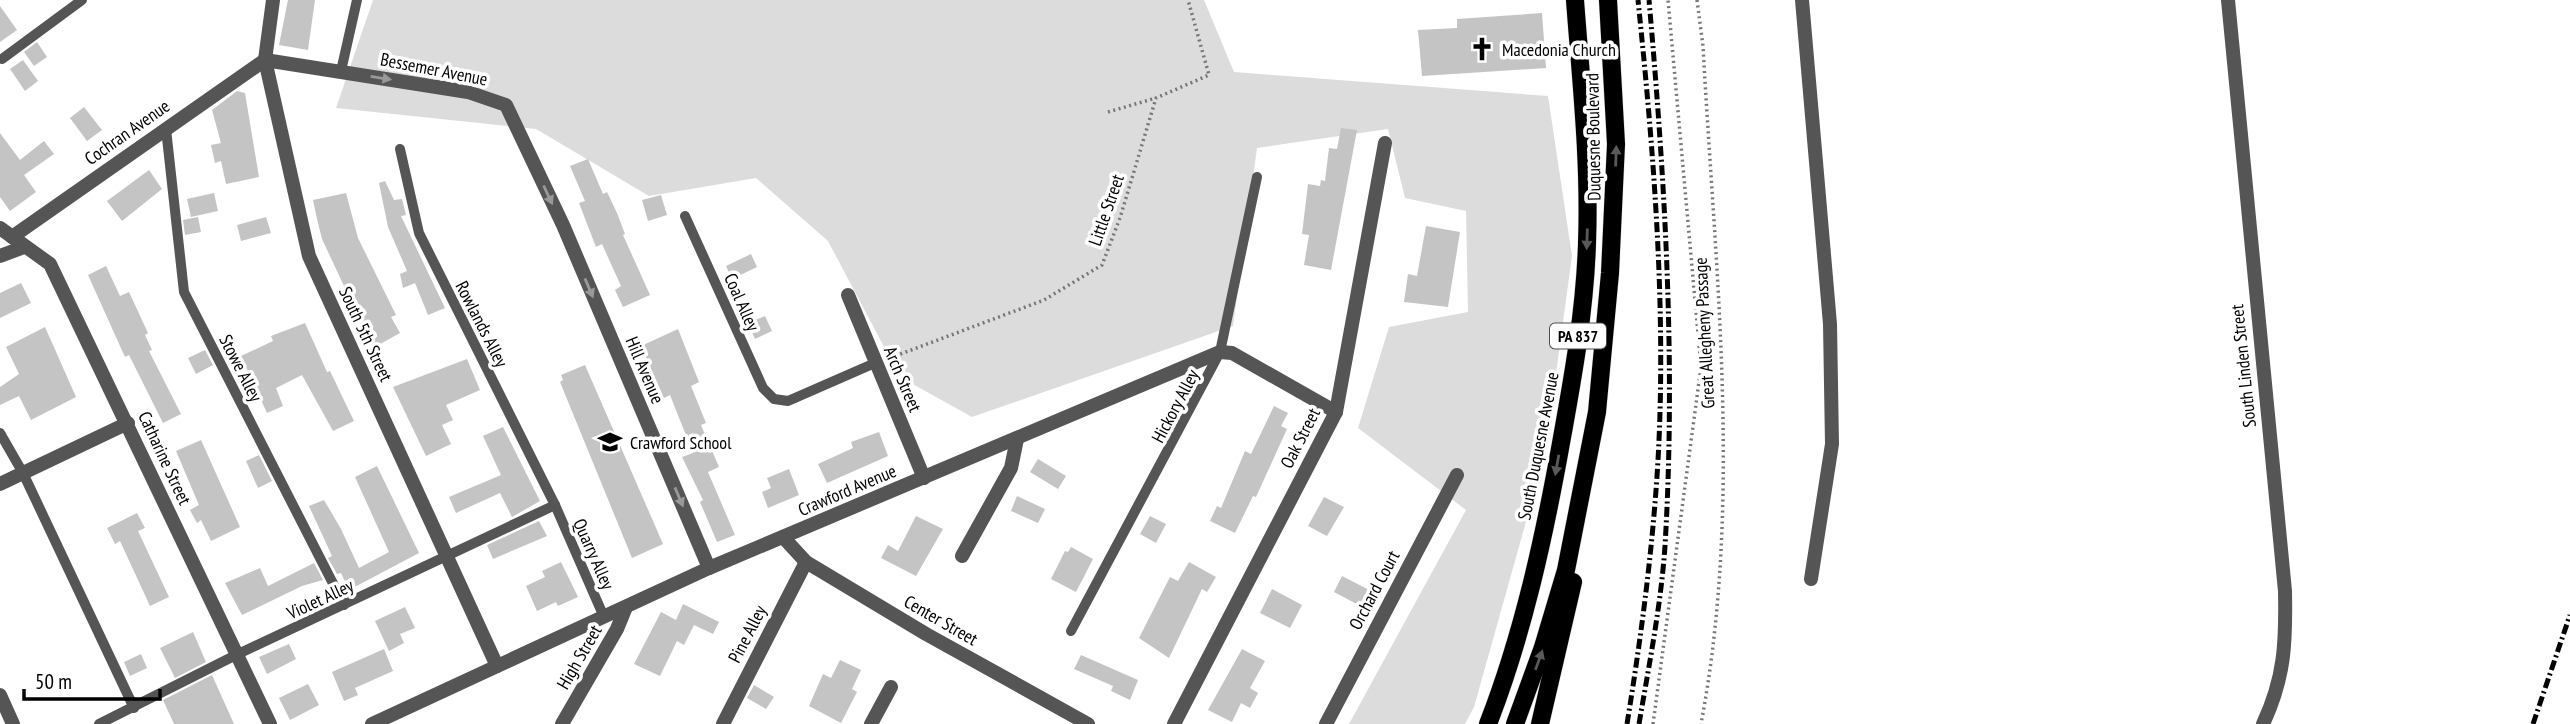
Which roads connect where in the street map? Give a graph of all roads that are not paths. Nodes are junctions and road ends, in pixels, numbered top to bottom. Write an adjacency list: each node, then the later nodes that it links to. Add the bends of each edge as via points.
1 (82, 0): 8 (lane)
2 (273, 0): 9 (street, South 5th Street)
3 (357, 0): 10 (lane)
4 (1575, 0): 58 (main road, South Duquesne Avenue / PA 837, one-way to 58, via 1588,163 1573,376 1550,504 1511,666)
5 (1608, 0): 24 (main road, Duquesne Boulevard / PA 837, one-way to 5, via 1616,144)
6 (1802, 0): 38 (street, via 1830,324 1832,444)
7 (2228, 0): 61 (street, South Linden Street, via 2284,591 2286,645 2278,692)
8 (2, 59)
9 (265, 60): 10 (street, Bessemer Avenue); 11 (street, Cochran Avenue); 35 (street, South 5th Street, via 309,256)
10 (341, 71): 16 (street, Bessemer Avenue, one-way to 16, via 468,92 506,105)
11 (166, 129): 17 (street, Cochran Avenue); 39 (lane, Stowe Alley, via 184,292)
12 (1385, 143): 23 (street, Oak Street)
13 (400, 149): 32 (lane, Rowlands Alley, via 419,233)
14 (1257, 177): 21 (lane, Hickory Alley)
15 (685, 216): 22 (lane, Coal Alley, via 764,388 774,398 788,401)
16 (563, 225): 37 (street, Hill Avenue, one-way to 37)
17 (6, 232): 18 (street, Catharine Street)
18 (24, 247): 19 (street); 25 (street, Catharine Street, via 50,264)
19 (0, 256)
20 (848, 295): 22 (street, Arch Street)
21 (1220, 352): 23 (street, via 1232,353); 27 (street, Crawford Avenue); 42 (lane, Hickory Alley)
22 (876, 363): 30 (street, Arch Street)
23 (1336, 412): 56 (street, Oak Street)
24 (1597, 412): 59 (main road, one-way to 24, via 1566,570); 60 (main road, PA 837, via 1573,585)
25 (128, 423): 28 (street); 43 (street, Catharine Street)
26 (0, 433): 28 (lane)
27 (1017, 439): 30 (street, Crawford Avenue); 34 (street, via 1011,468)
28 (23, 473): 31 (street); 47 (lane)
29 (1457, 475): 57 (street, Orchard Court)
30 (924, 478): 33 (street, Crawford Avenue)
31 (0, 484)
32 (555, 505): 35 (lane, Violet Alley); 41 (lane, Quarry Alley)
33 (783, 537): 36 (street, Center Street); 37 (street, Crawford Avenue)
34 (962, 555)
35 (447, 558): 39 (lane, Violet Alley); 44 (street, South 5th Street)
36 (806, 562): 53 (street, Pine Alley); 55 (street, Center Street)
37 (709, 568): 40 (street, Crawford Avenue)
38 (1811, 579)
39 (344, 606): 43 (lane, Violet Alley)
40 (626, 607): 41 (street, Crawford Avenue); 52 (street, High Street)
41 (604, 617): 44 (street, Crawford Avenue)
42 (1071, 631)
43 (236, 655): 47 (lane, Violet Alley); 50 (street, Catharine Street)
44 (497, 666): 51 (street, Crawford Avenue)
45 (891, 687): 54 (street)
46 (0, 695): 48 (street)
47 (134, 708): 49 (lane, Violet Alley)
48 (13, 724)
49 (99, 724)
50 (270, 724)
51 (372, 724)
52 (562, 724)
53 (723, 724)
54 (871, 724)
55 (1088, 724)
56 (1174, 724)
57 (1326, 724)
58 (1488, 724)
59 (1515, 724)
60 (1540, 724)
61 (2263, 724)

